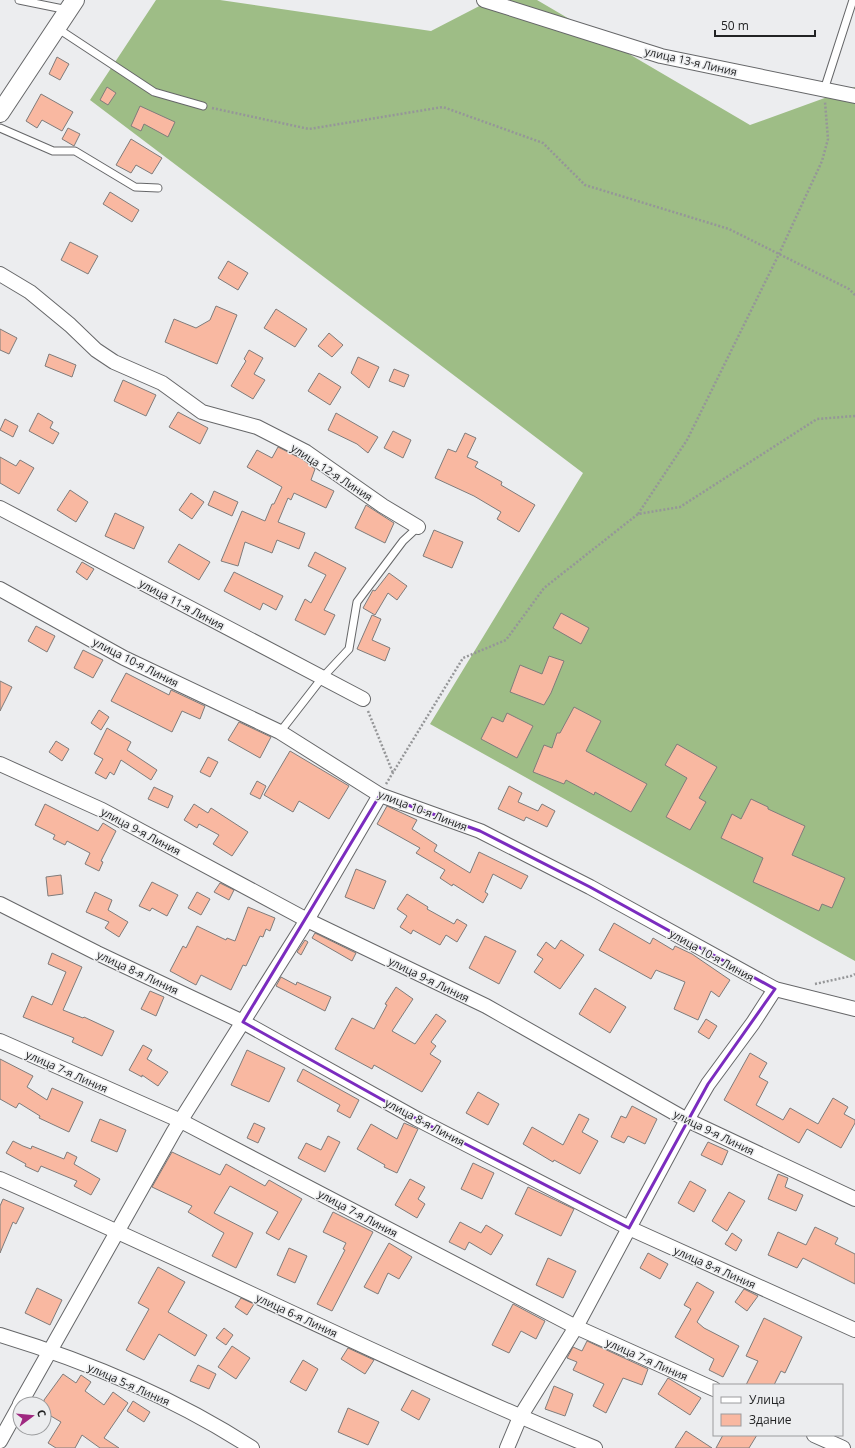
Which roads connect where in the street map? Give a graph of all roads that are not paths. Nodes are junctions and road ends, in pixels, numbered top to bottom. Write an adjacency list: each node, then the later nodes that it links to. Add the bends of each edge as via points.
1 (19, 0): 4 (lane)
2 (484, 0): 6 (street, улица 13-я Линия, via 661,56)
3 (853, 0): 6 (lane)
4 (71, 5): 5 (street)
5 (57, 28): 8 (lane, via 154,92); 9 (street)
6 (824, 90): 7 (street, улица 13-я Линия)
7 (855, 96)
8 (203, 106)
9 (0, 113)
10 (0, 128): 11 (lane, via 53,150 75,151 135,187)
11 (158, 188)
12 (0, 274): 14 (street, улица 12-я Линия, via 30,292 96,350 114,362 162,383 202,412 257,427 306,452 383,506)
13 (0, 508): 16 (street, улица 11-я Линия)
14 (418, 527): 16 (lane, via 403,541 357,602 349,649)
15 (0, 589): 18 (street, улица 10-я Линия, via 124,658)
16 (322, 678): 17 (street, улица 11-я Линия); 18 (lane)
17 (363, 700)
18 (280, 732): 20 (street, улица 10-я Линия)
19 (0, 764): 22 (street, улица 9-я Линия, via 102,810)
20 (380, 795): 22 (street); 23 (street, улица 10-я Линия, via 480,831 590,887)
21 (0, 904): 25 (street, улица 8-я Линия, via 97,954)
22 (307, 920): 25 (street); 27 (street, улица 9-я Линия, via 486,1006)
23 (775, 989): 24 (street, улица 10-я Линия); 27 (street, via 708,1084)
24 (855, 1009)
25 (243, 1022): 28 (street); 31 (street, улица 8-я Линия, via 417,1119)
26 (0, 1041): 28 (street, улица 7-я Линия)
27 (687, 1120): 30 (street, улица 9-я Линия); 31 (street)
28 (181, 1121): 32 (street); 33 (street, улица 7-я Линия)
29 (0, 1179): 32 (street, улица 6-я Линия)
30 (855, 1199)
31 (629, 1228): 33 (street); 34 (street, улица 8-я Линия)
32 (117, 1230): 36 (street); 39 (street, улица 6-я Линия)
33 (576, 1327): 37 (street, улица 7-я Линия); 39 (street)
34 (855, 1330)
35 (0, 1335): 36 (street, улица 5-я Линия)
36 (50, 1350): 38 (street); 43 (street, улица 5-я Линия, via 120,1378 189,1411)
37 (713, 1390)
38 (24, 1396)
39 (520, 1417): 44 (street); 45 (street, улица 6-я Линия)
40 (12, 1419): 42 (street)
41 (816, 1436): 46 (street)
42 (0, 1441)
43 (252, 1448)
44 (507, 1448)
45 (595, 1448)
46 (843, 1448)

